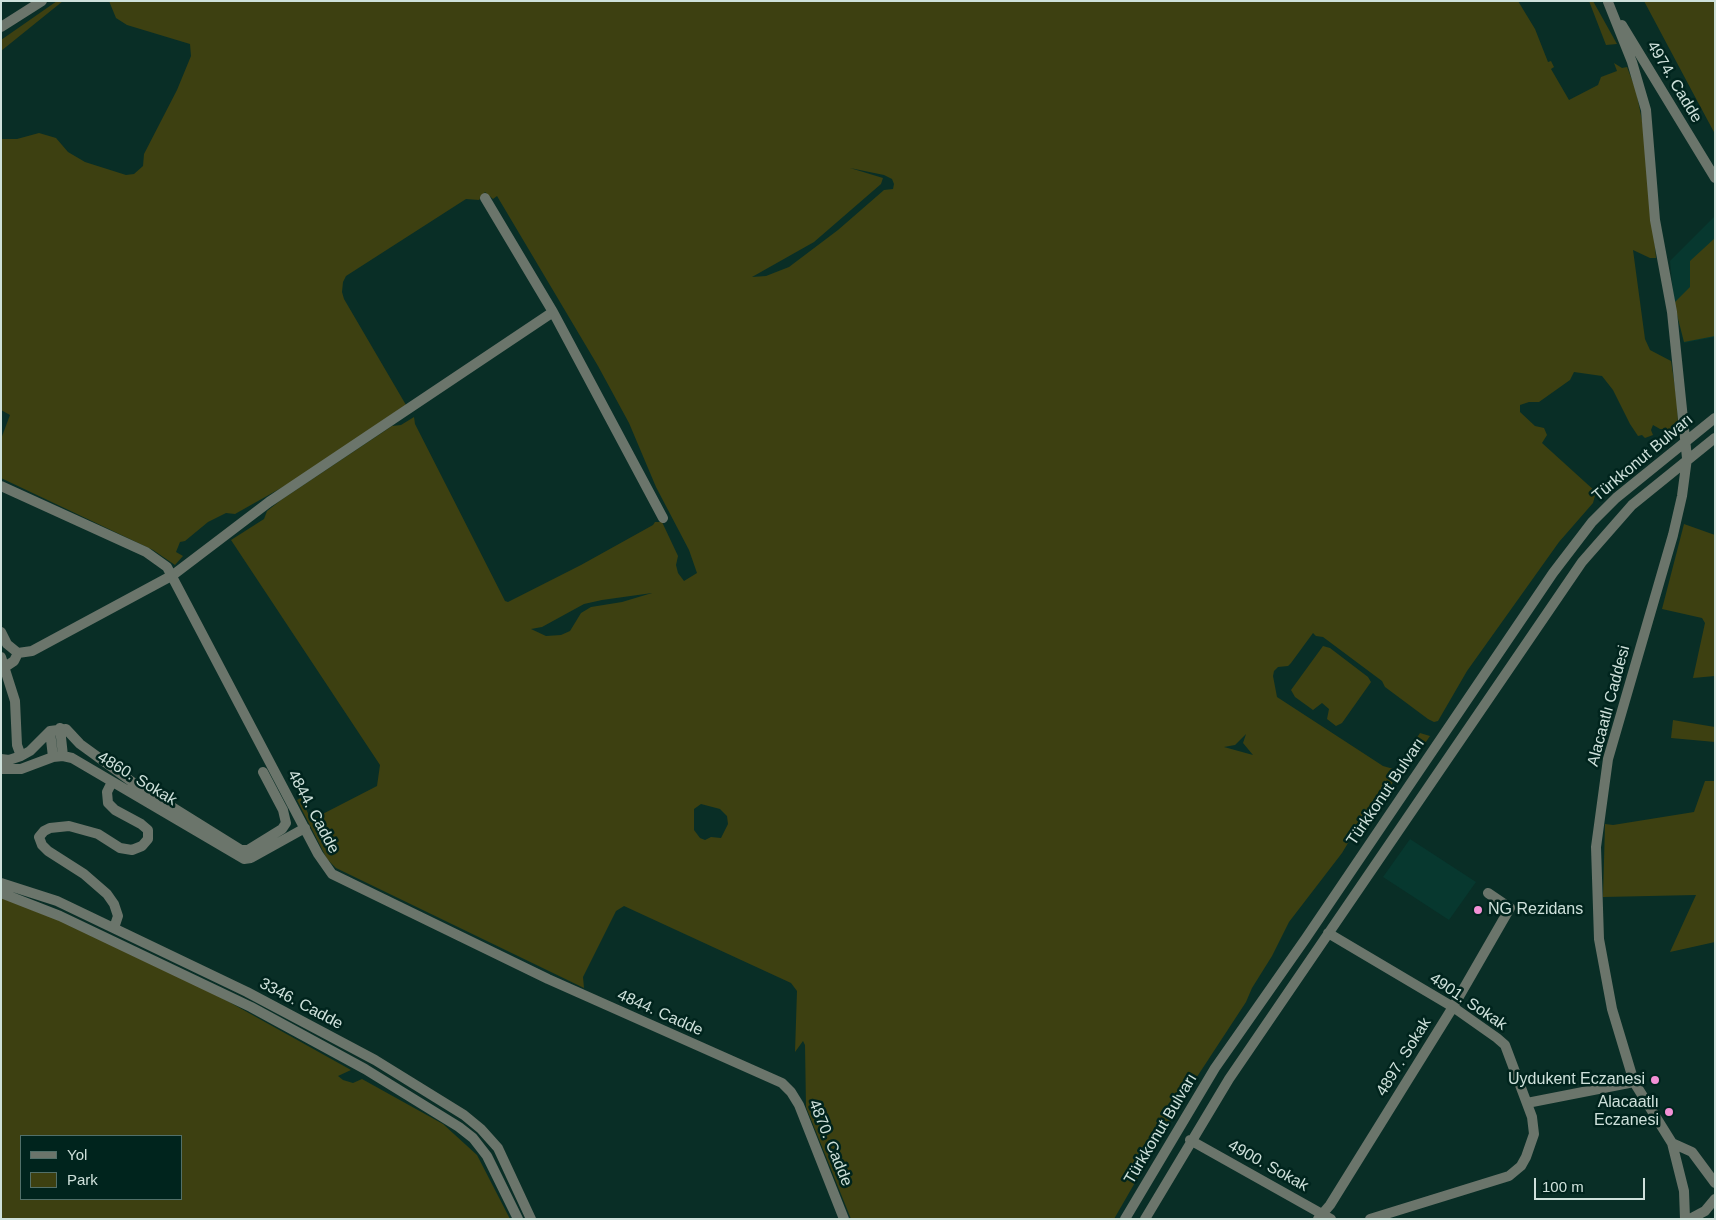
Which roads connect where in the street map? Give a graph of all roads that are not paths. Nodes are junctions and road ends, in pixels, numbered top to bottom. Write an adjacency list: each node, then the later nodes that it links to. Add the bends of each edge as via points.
1 (42, 1): 3 (street)
2 (1608, 2): 4 (street, 4974. Cadde); 9 (street, Alacaatlı Caddesi, via 1632,62 1646,110 1656,220 1672,312)
3 (1, 27)
4 (1715, 178)
5 (485, 198): 6 (street)
6 (553, 312): 12 (street); 13 (street, via 269,502)
7 (1715, 418): 9 (street, Türkkonut Bulvarı)
8 (1715, 438): 10 (street, Türkkonut Bulvarı)
9 (1686, 440): 10 (street, Alacaatlı Caddesi); 42 (street, Türkkonut Bulvarı, via 1616,498 1592,522 1553,573 1214,1068)
10 (1687, 458): 29 (street, Türkkonut Bulvarı, via 1632,505 1582,562); 31 (street, Alacaatlı Caddesi, via 1675,528 1608,759 1596,846 1599,939 1612,1009)
11 (1, 486): 13 (street, 4844. Cadde, via 146,552 163,563)
12 (663, 518)
13 (173, 575): 15 (street, via 32,651); 24 (street, 4844. Cadde)
14 (1, 632): 15 (street, via 7,644)
15 (18, 653): 16 (street, via 14,661)
16 (3, 662): 18 (street, via 15,701 17,745)
17 (55, 730): 18 (street); 19 (street); 22 (street, via 72,732 80,744 134,784 241,850 248,850 282,829 286,823 283,810)
18 (21, 756): 20 (street)
19 (58, 756): 21 (street, via 21,769); 23 (street, 4860. Sokak, via 72,758)
20 (1, 759)
21 (1, 769)
22 (263, 772)
23 (112, 782): 24 (street, 4860. Sokak, via 238,856 251,858); 28 (street, via 107,792 108,802 115,810 148,830 148,838 142,846 132,850 120,848 98,834 69,826 50,828 39,837 48,851 84,874 107,894 118,916)
24 (305, 828): 32 (street, 4844. Cadde, via 324,864 339,878 548,980)
25 (1, 882): 28 (street, 3346. Cadde, via 57,901)
26 (1, 893): 39 (street, 3346. Cadde, via 60,916 251,1007 365,1069 459,1127 487,1156)
27 (1488, 893): 30 (street, 4897. Sokak, via 1510,908)
28 (114, 928): 40 (street, 3346. Cadde, via 375,1060 464,1115 498,1148)
29 (1328, 933): 30 (street, 4901. Sokak); 34 (street, Türkkonut Bulvarı)
30 (1452, 1007): 33 (street, 4901. Sokak, via 1505,1045); 38 (street, 4897. Sokak)
31 (1634, 1082): 33 (street); 35 (street, Alacaatlı Caddesi)
32 (782, 1083): 41 (street, 4870. Cadde, via 799,1105)
33 (1527, 1103): 44 (street, 4901. Sokak, via 1534,1134 1518,1169 1503,1179)
34 (1190, 1140): 38 (street, 4900. Sokak); 43 (street, Türkkonut Bulvarı)
35 (1672, 1143): 36 (street, via 1692,1152); 45 (street, Alacaatlı Caddesi, via 1684,1191)
36 (1715, 1183)
37 (1715, 1199): 46 (street, via 1705,1211)
38 (1324, 1217)
39 (518, 1219)
40 (531, 1219)
41 (844, 1219)
42 (1125, 1219)
43 (1145, 1219)
44 (1370, 1219)
45 (1685, 1219)
46 (1690, 1219)

